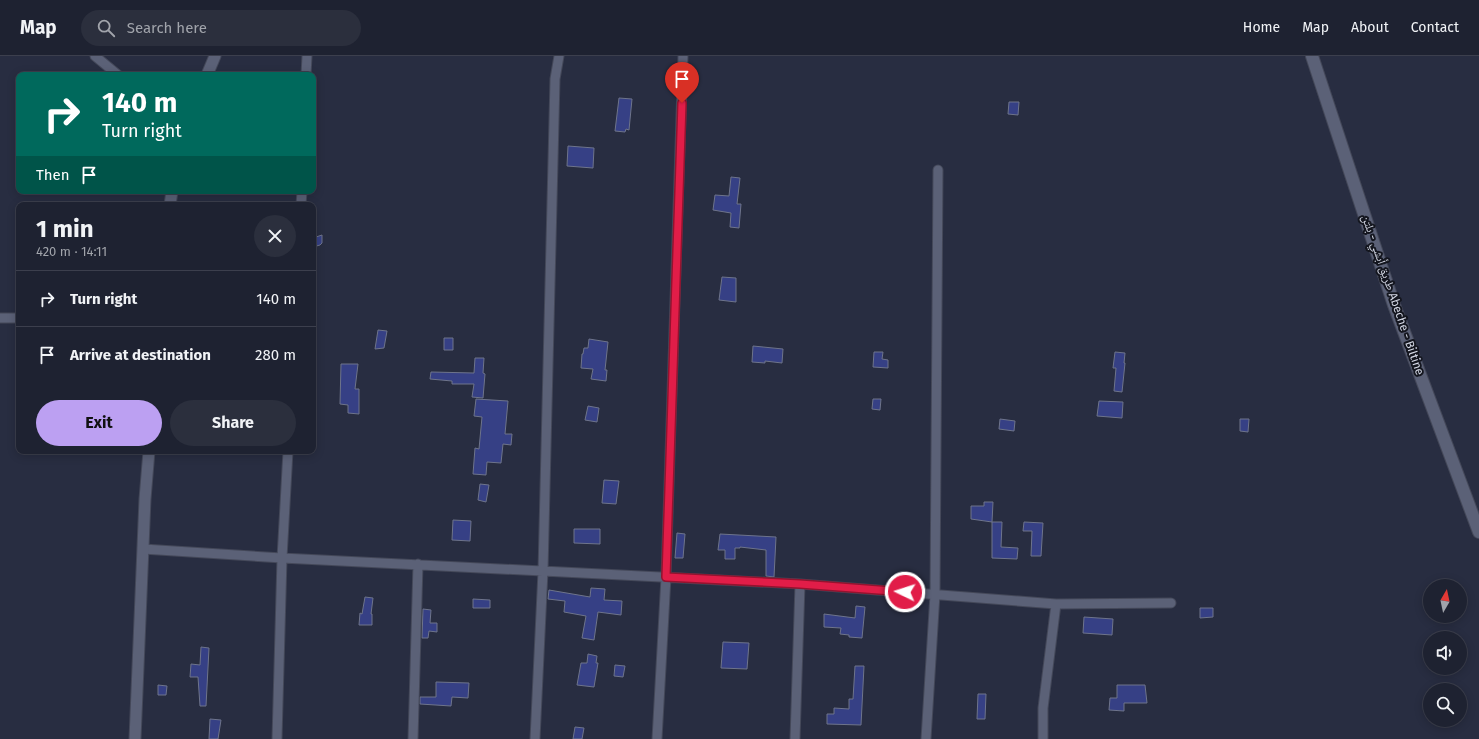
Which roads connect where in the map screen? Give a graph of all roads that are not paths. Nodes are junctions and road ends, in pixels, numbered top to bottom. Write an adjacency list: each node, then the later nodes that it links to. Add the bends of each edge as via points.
1 (94, 56): 7 (street)
2 (215, 56): 8 (street)
3 (307, 56): 9 (street)
4 (559, 56): 19 (street, via 555,79)
5 (683, 56): 20 (street)
6 (1312, 56): 15 (main road, طريق أبشي - بلتن Abeche - Biltine, via 1394,305)
7 (114, 72)
8 (208, 72)
9 (306, 72)
10 (938, 170): 22 (street)
11 (0, 318): 12 (street)
12 (16, 318)
13 (149, 454): 16 (street)
14 (288, 454): 17 (street)
15 (1479, 532)
16 (143, 549): 17 (street); 25 (street)
17 (282, 558): 18 (street); 26 (street)
18 (418, 564): 19 (street); 27 (street)
19 (543, 571): 20 (street); 28 (street)
20 (666, 577): 21 (street); 29 (street)
21 (800, 584): 22 (street); 30 (street)
22 (935, 594): 24 (street); 31 (street)
23 (1171, 603): 24 (street)
24 (1056, 604): 32 (street, via 1043,708)
25 (135, 739)
26 (277, 739)
27 (413, 739)
28 (535, 739)
29 (657, 739)
30 (794, 739)
31 (926, 739)
32 (1043, 739)

